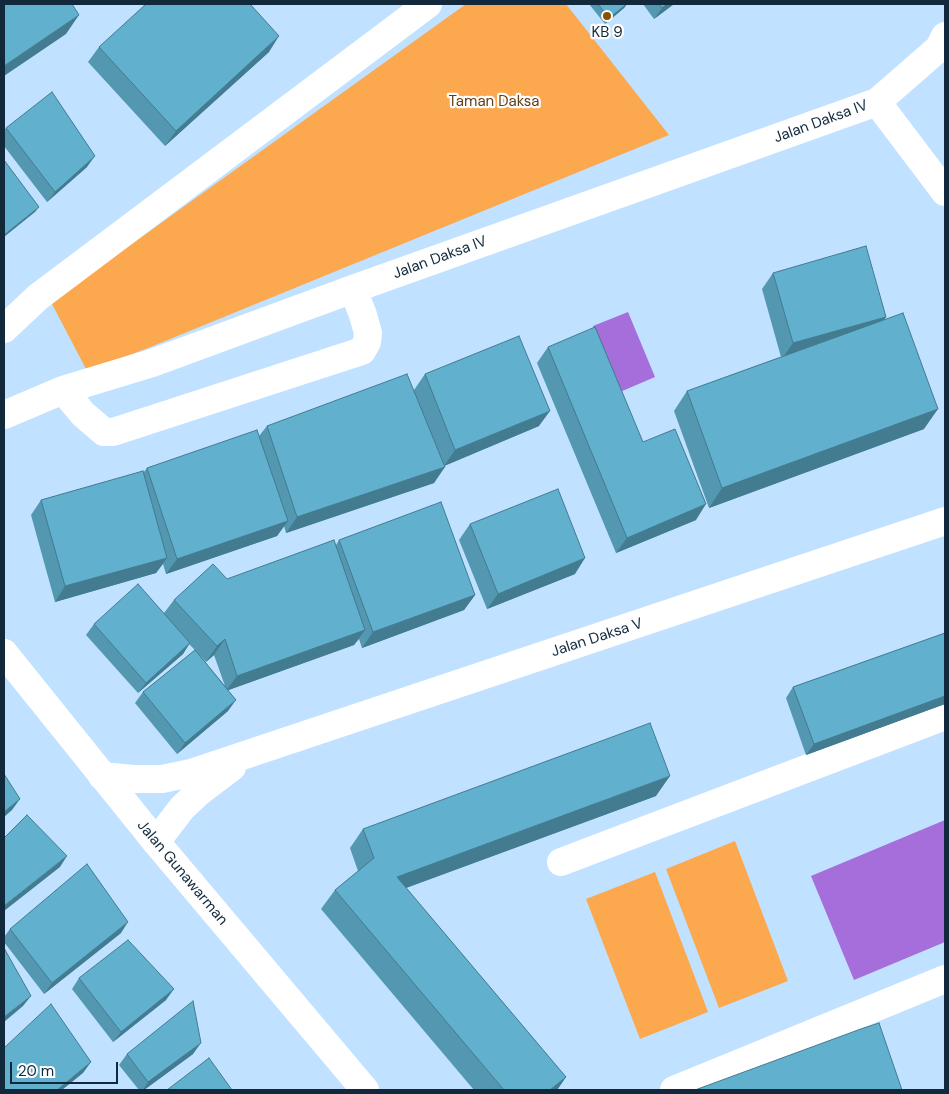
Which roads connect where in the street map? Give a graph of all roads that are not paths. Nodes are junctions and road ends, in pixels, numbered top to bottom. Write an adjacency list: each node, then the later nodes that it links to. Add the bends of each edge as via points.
1 (428, 4): 6 (street, via 38,297)
2 (945, 36): 3 (street, via 939,48)
3 (877, 102): 4 (street); 5 (street, Jalan Daksa IV)
4 (945, 192)
5 (353, 289): 7 (street, Jalan Daksa IV, via 152,364); 7 (street, via 368,333 368,342 362,351 113,432 104,432)
6 (4, 329)
7 (63, 390): 8 (street, Jalan Daksa IV)
8 (4, 415)
9 (945, 521): 12 (street, Jalan Daksa V)
10 (4, 653): 13 (street, Jalan Gunawarman)
11 (945, 716): 15 (street)
12 (249, 754): 13 (street, Jalan Daksa V, via 191,773 162,778); 14 (street, Jalan Daksa V, via 182,808)
13 (102, 776): 14 (street, Jalan Gunawarman)
14 (156, 842): 17 (street, Jalan Gunawarman)
15 (561, 862)
16 (945, 979): 18 (street)
17 (365, 1090)
18 (674, 1090)

